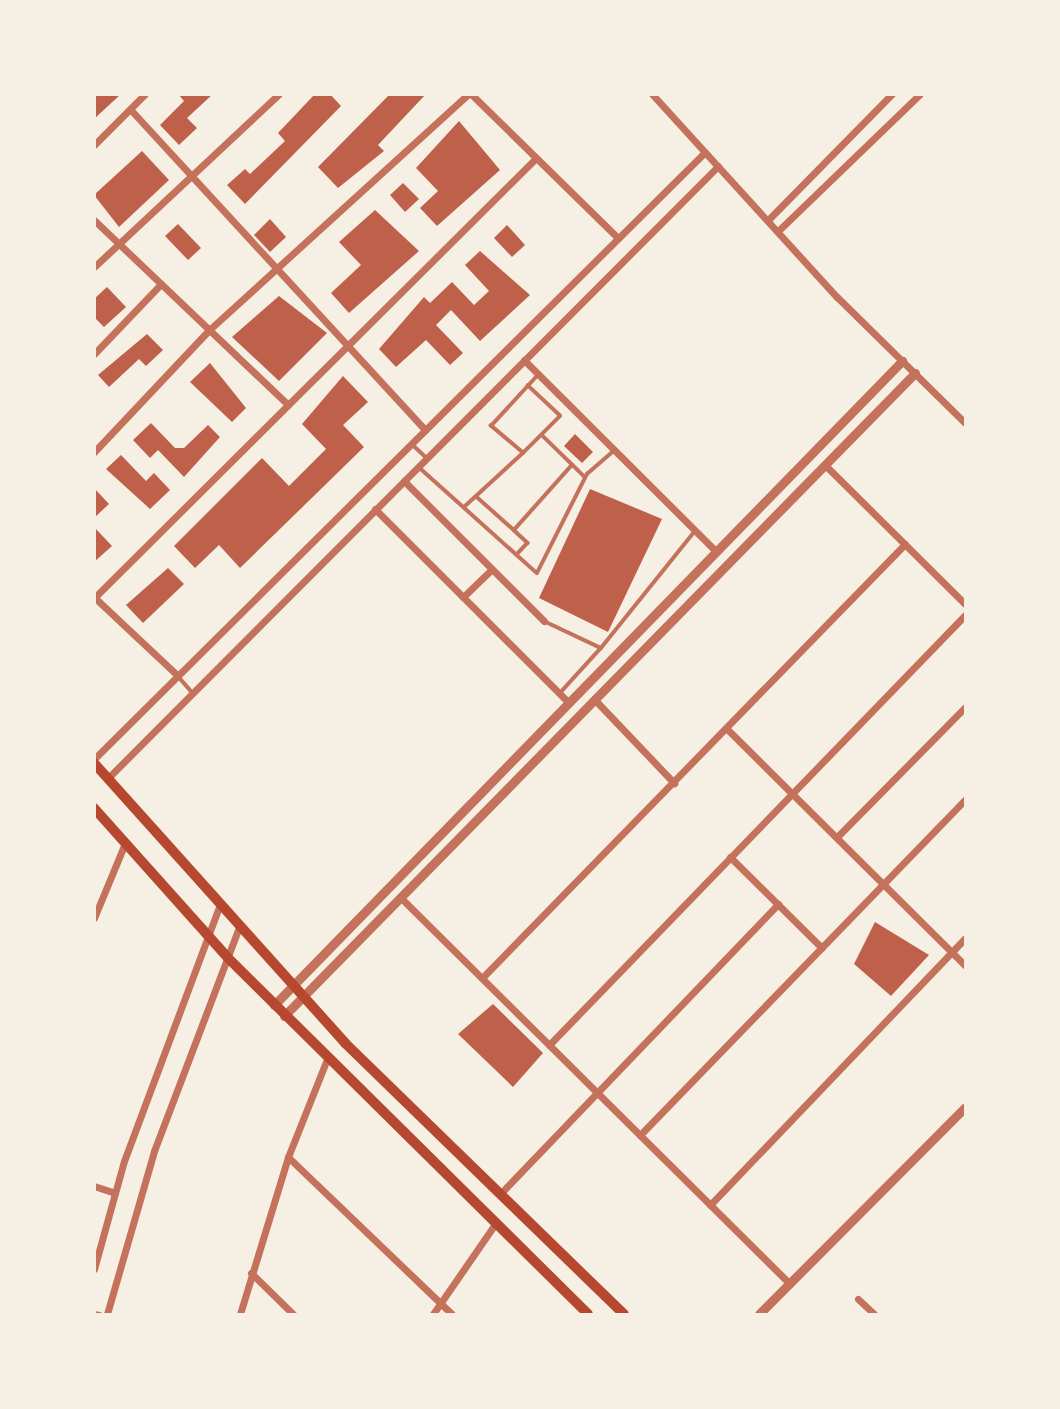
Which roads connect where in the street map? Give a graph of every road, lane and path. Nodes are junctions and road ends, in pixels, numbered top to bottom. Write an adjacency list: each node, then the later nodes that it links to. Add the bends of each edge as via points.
1 (145, 94): 7 (street)
2 (279, 94): 12 (street)
3 (469, 94): 10 (street); 19 (street)
4 (652, 94): 9 (street)
5 (892, 94): 14 (street)
6 (920, 94): 15 (street)
7 (130, 109): 8 (street); 12 (street)
8 (94, 145)
9 (705, 152): 11 (street); 16 (street)
10 (536, 158): 16 (street); 22 (street)
11 (718, 166): 14 (street); 24 (street)
12 (194, 179): 17 (street); 19 (street)
13 (94, 220): 17 (street)
14 (768, 220): 15 (street)
15 (778, 231): 25 (street)
16 (618, 238): 31 (street)
17 (118, 243): 18 (street); 20 (street)
18 (94, 267)
19 (280, 271): 21 (street); 22 (street)
20 (161, 284): 21 (street); 23 (street)
21 (209, 330): 29 (street); 35 (street)
22 (348, 345): 29 (street); 31 (street)
23 (94, 354)
24 (524, 360): 27 (street); 37 (street)
25 (902, 361): 26 (street); 49 (street)
26 (915, 373): 30 (street); 39 (street)
27 (539, 375): 28 (lane); 34 (street)
28 (528, 386): 32 (lane, via 560,416); 36 (lane, via 491,426)
29 (288, 405): 52 (street)
30 (965, 422)
31 (425, 430): 33 (street)
32 (541, 435): 36 (lane); 38 (lane)
33 (411, 444): 37 (lane); 60 (street)
34 (614, 450): 41 (lane); 47 (street)
35 (94, 453)
36 (523, 453): 43 (lane)
37 (427, 458): 40 (street)
38 (572, 465): 41 (lane); 46 (lane)
39 (825, 465): 48 (street); 58 (street)
40 (419, 466): 42 (street); 44 (lane)
41 (585, 477): 50 (lane, via 537,573)
42 (404, 481): 45 (street); 51 (street)
43 (477, 497): 44 (lane); 46 (lane)
44 (464, 507): 50 (lane)
45 (375, 509): 53 (street); 61 (street)
46 (514, 530): 50 (lane, via 528,543)
47 (695, 530): 49 (street); 59 (lane)
48 (905, 544): 54 (street); 66 (street)
49 (717, 552): 55 (street)
50 (517, 555)
51 (492, 569): 53 (street); 57 (street)
52 (95, 597): 60 (street)
53 (463, 597): 62 (street)
54 (965, 604)
55 (655, 615): 58 (lane); 64 (street)
56 (965, 615): 70 (street)
57 (544, 621): 59 (lane)
58 (667, 626): 63 (street)
59 (601, 648): 62 (lane)
60 (178, 676): 61 (lane); 67 (street)
61 (192, 693): 68 (street)
62 (559, 693): 64 (street)
63 (595, 700): 69 (street); 77 (street)
64 (569, 703): 89 (street)
65 (965, 707): 73 (street)
66 (726, 728): 69 (street); 70 (street)
67 (94, 761): 68 (main road)
68 (108, 778): 78 (main road)
69 (674, 783): 88 (street)
70 (792, 793): 73 (street); 75 (street)
71 (965, 800): 76 (street)
72 (94, 808): 74 (main road)
73 (836, 837): 76 (street)
74 (125, 843): 80 (street); 82 (main road)
75 (730, 858): 79 (street); 93 (street)
76 (884, 884): 84 (street); 85 (street)
77 (401, 898): 88 (street); 90 (street)
78 (220, 904): 81 (main road); 82 (street)
79 (778, 904): 84 (street); 95 (street)
80 (94, 918)
81 (240, 925): 86 (street); 89 (main road)
82 (208, 936): 86 (main road); 100 (street)
83 (965, 938): 85 (street)
84 (822, 948): 97 (street)
85 (952, 951): 87 (street); 102 (street)
86 (228, 958): 91 (main road); 111 (street, via 154,1151)
87 (965, 965)
88 (482, 978): 93 (street)
89 (294, 985): 90 (main road); 91 (street)
90 (304, 997): 92 (street); 101 (main road)
91 (274, 1005): 92 (main road)
92 (284, 1016): 94 (main road)
93 (549, 1045): 95 (street)
94 (327, 1059): 98 (street); 103 (main road)
95 (594, 1090): 97 (street); 101 (street)
96 (965, 1107): 106 (street)
97 (640, 1135): 102 (street)
98 (288, 1157): 105 (street); 108 (street)
99 (94, 1186): 100 (street)
100 (115, 1193): 104 (street)
101 (500, 1194): 117 (main road)
102 (710, 1205): 106 (street)
103 (495, 1224): 108 (street); 116 (main road)
104 (94, 1269)
105 (251, 1273): 112 (street); 113 (street)
106 (790, 1284): 118 (street)
107 (858, 1298): 119 (street)
108 (440, 1302): 114 (street); 115 (street)
109 (94, 1313): 110 (lane)
110 (100, 1314)
111 (107, 1314)
112 (240, 1314)
113 (293, 1314)
114 (433, 1314)
115 (452, 1314)
116 (588, 1314)
117 (624, 1314)
118 (759, 1314)
119 (874, 1314)

